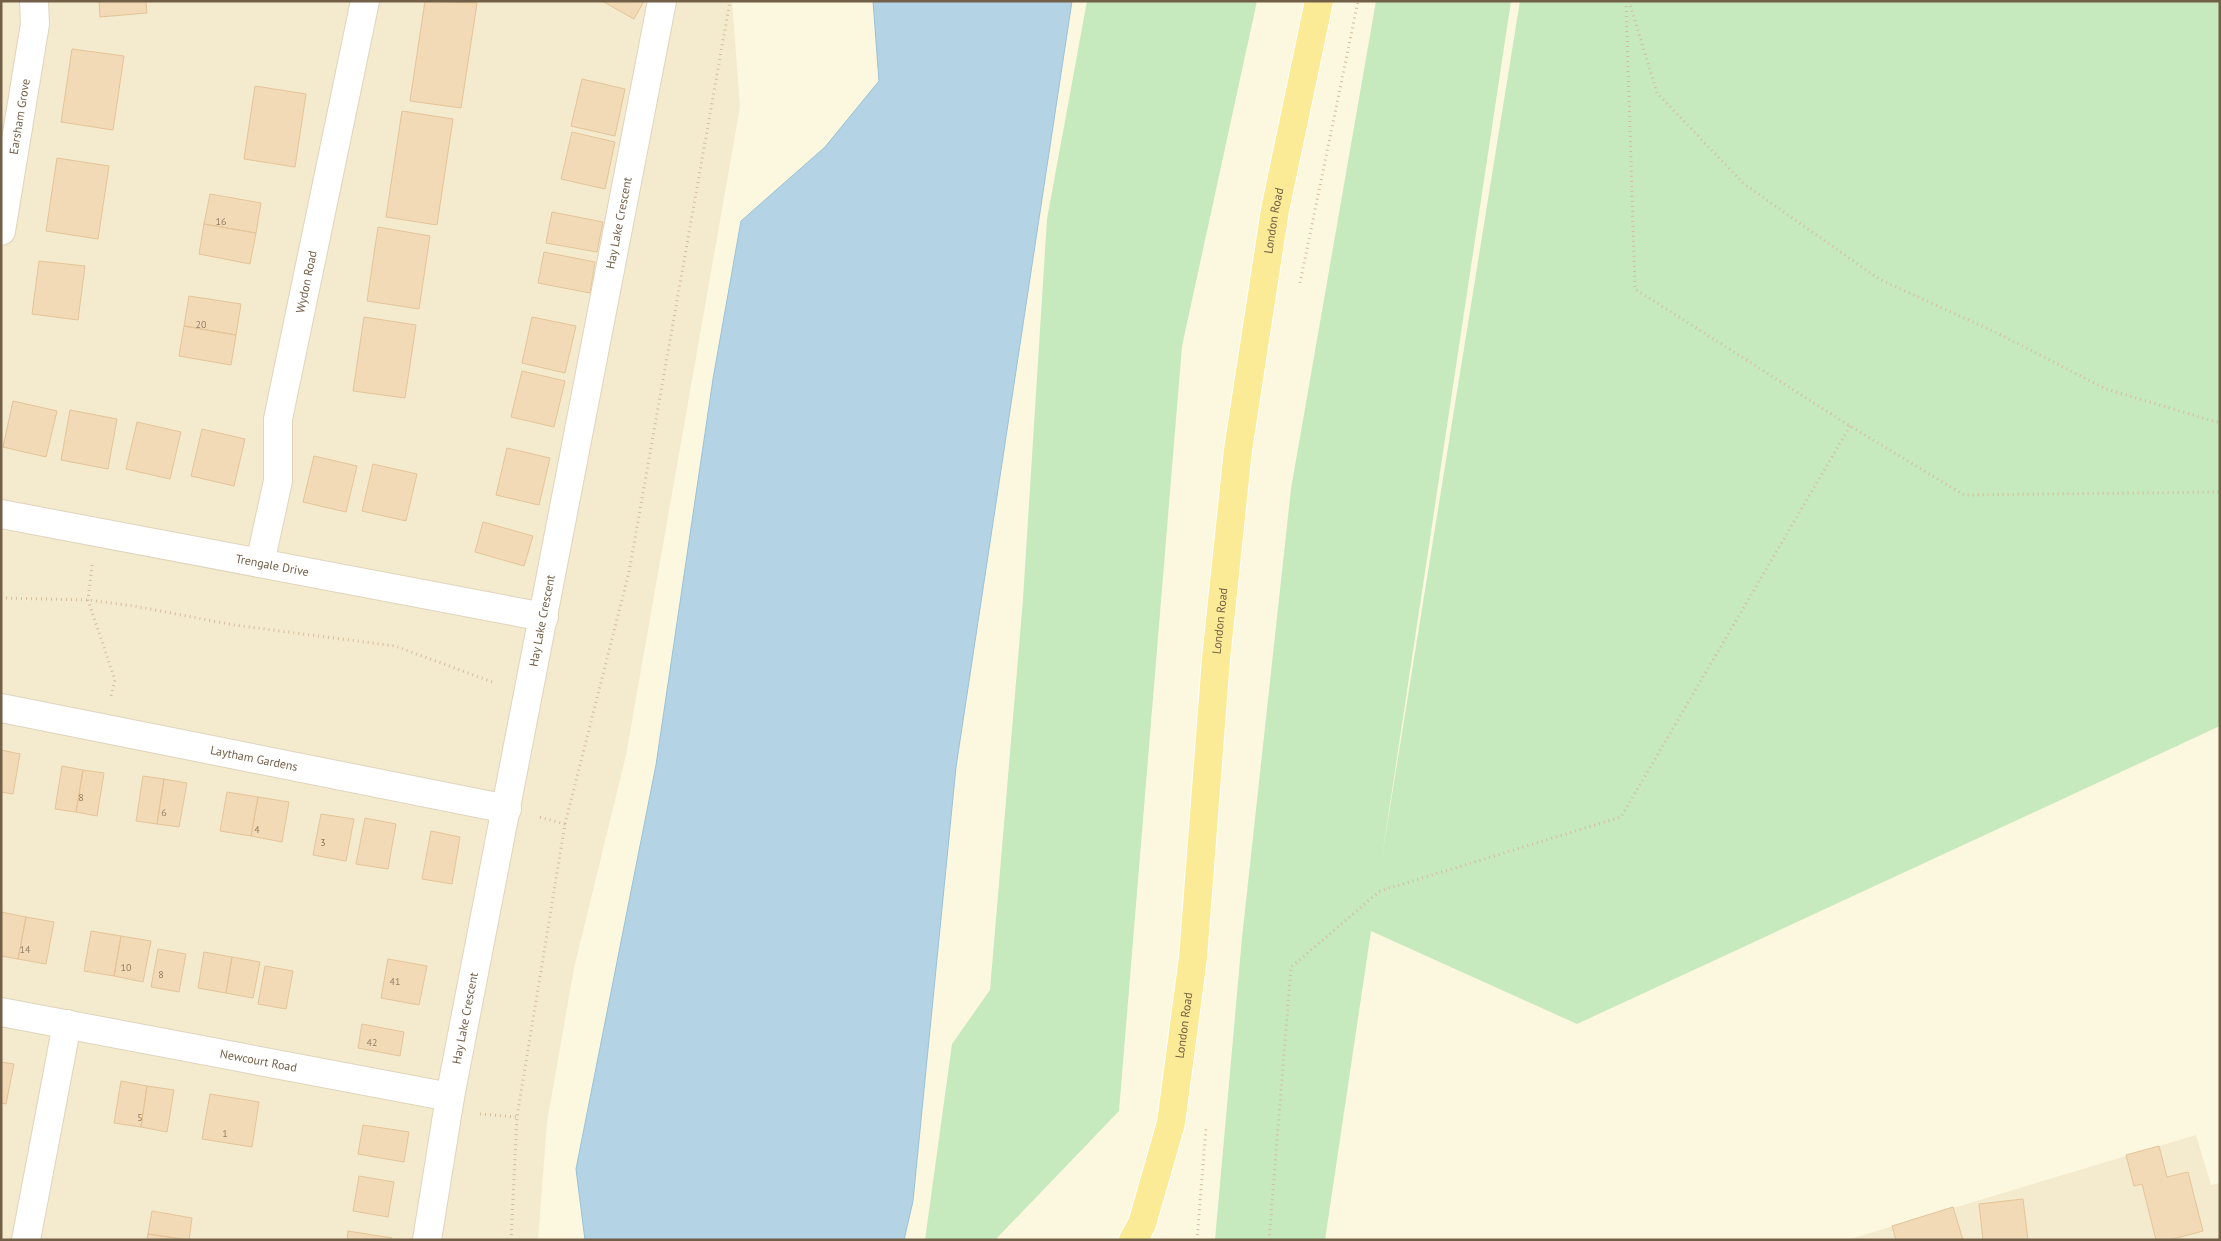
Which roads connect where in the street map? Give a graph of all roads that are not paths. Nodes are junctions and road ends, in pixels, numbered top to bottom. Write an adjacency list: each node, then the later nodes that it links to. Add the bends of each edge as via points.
1 (34, 1): 5 (street, Earsham Grove, via 35,24)
2 (365, 1): 7 (street, Wydon Road, via 278,419 278,481)
3 (662, 1): 8 (street, Hay Lake Crescent)
4 (1319, 1): 16 (main road, London Road, via 1275,210 1238,450 1216,659 1193,958 1171,1123 1142,1224)
5 (1, 231)
6 (1, 514): 7 (street, Trengale Drive)
7 (260, 563): 8 (street, Trengale Drive)
8 (544, 617): 10 (street, Hay Lake Crescent)
9 (1, 708): 10 (street, Laytham Gardens)
10 (507, 809): 13 (street, Hay Lake Crescent)
11 (1, 1012): 12 (street, Newcourt Road)
12 (67, 1024): 13 (street, Newcourt Road); 14 (street)
13 (450, 1097): 15 (street, Hay Lake Crescent)
14 (26, 1240)
15 (427, 1240)
16 (1133, 1240)

